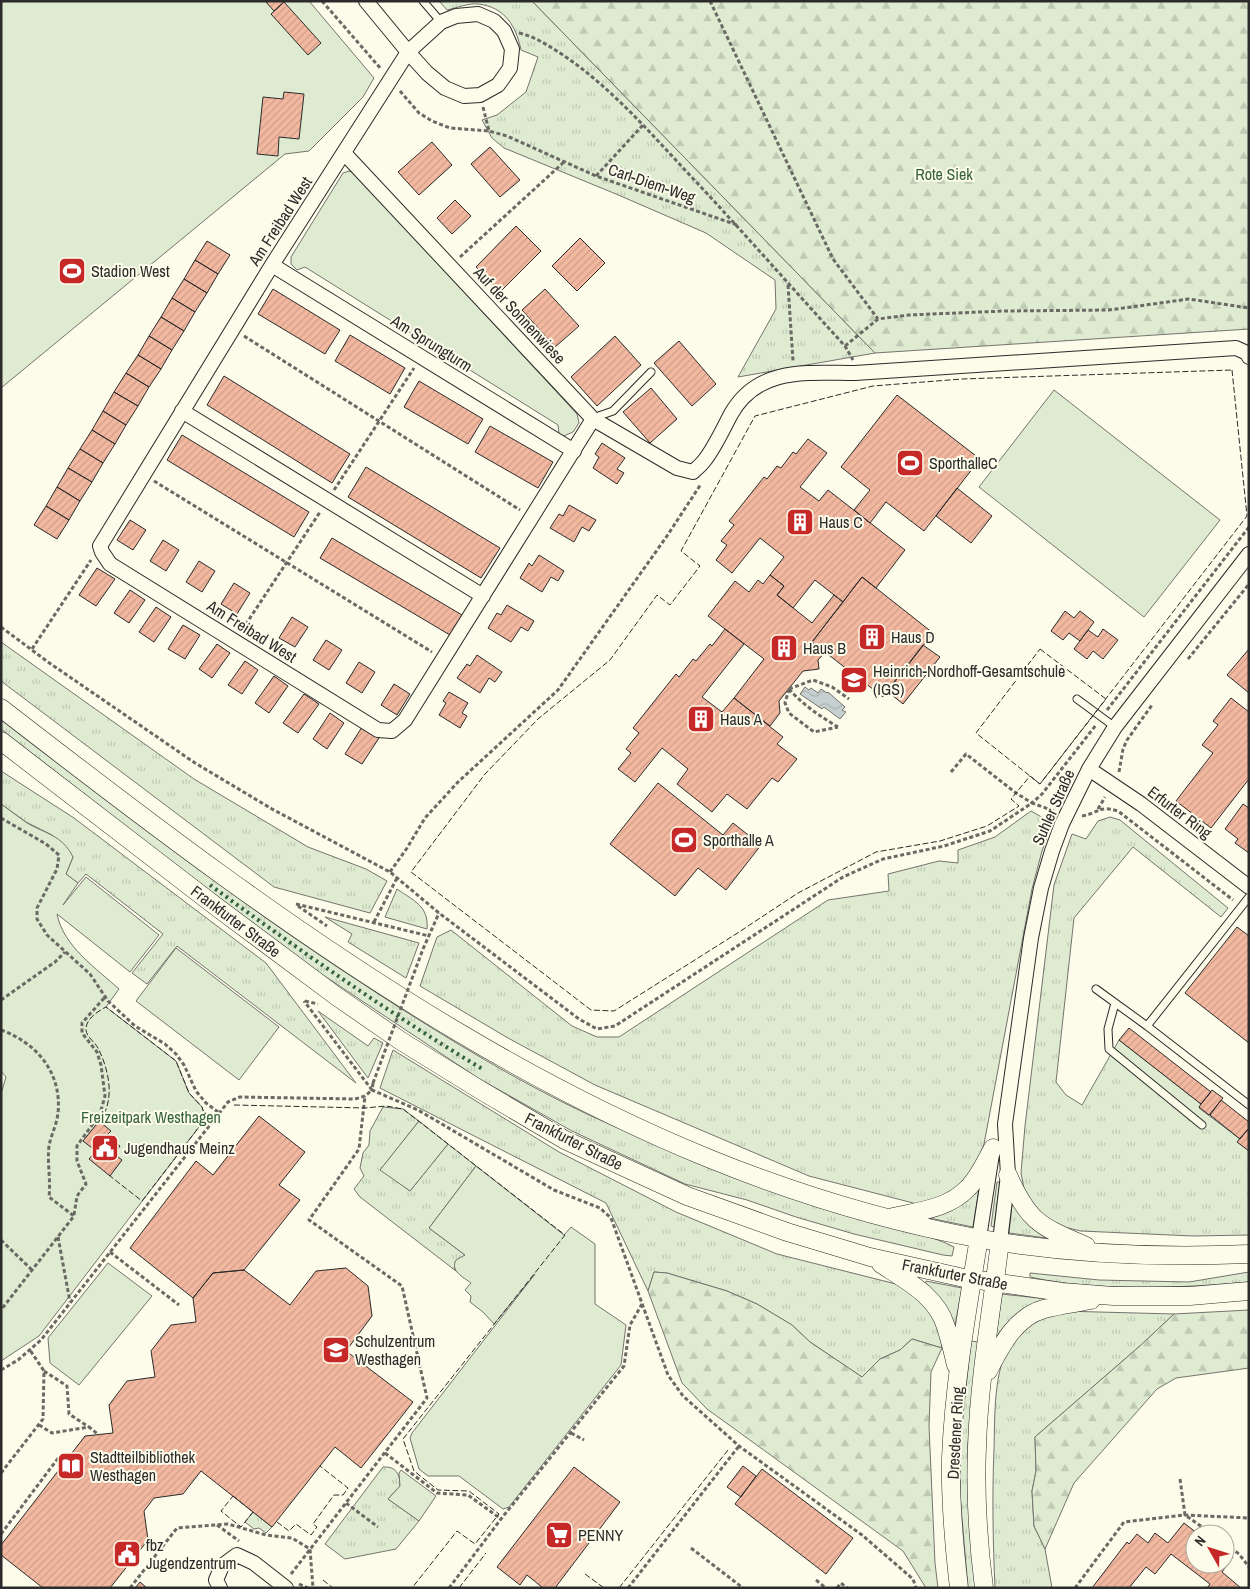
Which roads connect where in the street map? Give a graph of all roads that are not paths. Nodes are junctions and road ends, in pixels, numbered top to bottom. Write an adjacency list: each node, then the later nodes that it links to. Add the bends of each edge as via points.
1 (366, 1): 4 (street)
2 (423, 1): 3 (lane)
3 (441, 22): 4 (street); 4 (street, via 456,16 478,14 494,21 504,32 512,49 510,68 498,85 480,95 464,96 445,88)
4 (408, 52): 5 (street, Am Freibad West)
5 (344, 152): 6 (street, Am Freibad West); 10 (street, Auf der Sonnenwiese)
6 (272, 265): 9 (street, Am Freibad West); 11 (street, Am Sprungturm)
7 (1249, 356): 10 (street, Auf der Sonnenwiese, via 1236,348 855,373 794,373 757,385 745,394 704,461 693,472 677,468)
8 (651, 372): 10 (lane, via 613,411)
9 (182, 411): 13 (street); 13 (street, Am Freibad West, via 100,546 102,552 110,564 378,730 392,731 405,720)
10 (593, 418): 11 (street, Am Freibad West)
11 (574, 451): 13 (street, Am Freibad West)
12 (1249, 554): 16 (street, Suhler Straße)
13 (483, 596)
14 (1077, 699): 16 (lane)
15 (1, 708): 29 (street, Frankfurter Straße, via 316,943 414,1007 499,1057 660,1138 805,1193)
16 (1115, 727): 18 (street, Suhler Straße)
17 (1, 740): 34 (street, Frankfurter Straße, via 336,996 482,1091 565,1140 687,1196 787,1232)
18 (1089, 768): 19 (street, Erfurter Ring); 25 (street, Suhler Straße, via 1066,814 1041,888)
19 (1249, 887)
20 (1249, 897): 23 (lane)
21 (1096, 989): 22 (lane)
22 (1116, 1003): 23 (lane); 26 (lane, via 1108,1029 1109,1049)
23 (1147, 1026): 24 (lane)
24 (1249, 1105)
25 (1005, 1124): 27 (street, Suhler Straße); 28 (street, Suhler Straße)
26 (1202, 1125)
27 (993, 1148): 29 (street, via 969,1187 956,1198 941,1206); 30 (street, Suhler Straße)
28 (1008, 1175): 31 (street, Suhler Straße); 32 (street, via 1026,1210 1037,1222)
29 (887, 1218): 30 (street, Frankfurter Straße)
30 (979, 1238): 31 (street, Frankfurter Straße); 35 (street, Dresdener Ring)
31 (1000, 1242): 32 (street, Frankfurter Straße); 36 (street, Dresdener Ring)
32 (1100, 1252): 33 (street, Frankfurter Straße, via 1206,1256)
33 (1249, 1254)
34 (870, 1257): 35 (street, Frankfurter Straße); 39 (street, via 916,1287 940,1313)
35 (972, 1279): 36 (street, Frankfurter Straße); 39 (street, Dresdener Ring)
36 (995, 1283): 38 (street, Frankfurter Straße); 40 (street, Dresdener Ring)
37 (1249, 1291): 38 (street, Frankfurter Straße, via 1190,1296)
38 (1113, 1296): 40 (street, via 1043,1309 1025,1318 1004,1341)
39 (958, 1375): 43 (street, Dresdener Ring, via 951,1460)
40 (983, 1380): 44 (street, Dresdener Ring, via 976,1485)
41 (284, 1586): 42 (street, via 254,1563 237,1555 222,1566 216,1580)
42 (220, 1588)
43 (959, 1588)
44 (984, 1588)

